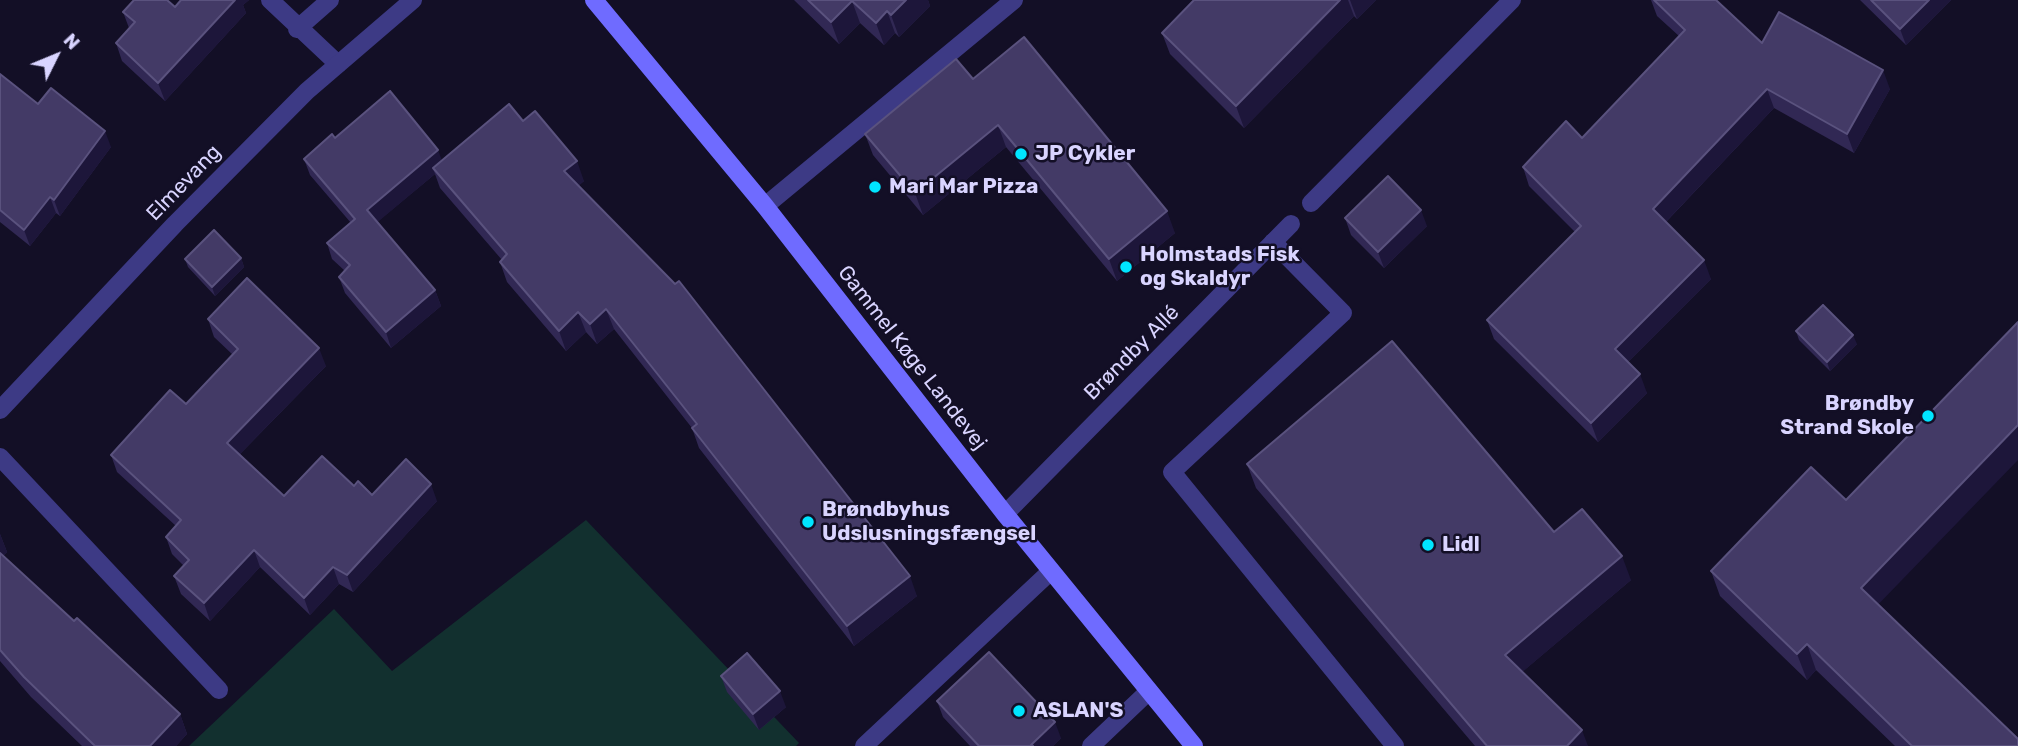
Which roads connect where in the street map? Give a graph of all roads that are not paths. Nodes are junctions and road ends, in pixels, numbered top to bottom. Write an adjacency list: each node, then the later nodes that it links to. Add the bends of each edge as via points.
1 (270, 0): 7 (street)
2 (330, 0): 7 (street)
3 (413, 0): 8 (street, Elmevang)
4 (594, 0): 10 (main road, Gammel Køge Landevej)
5 (1014, 0): 10 (street)
6 (1512, 0): 9 (street)
7 (297, 29): 8 (street)
8 (338, 65): 13 (street, Elmevang, via 175,224)
9 (1311, 203)
10 (765, 206): 15 (main road, Gammel Køge Landevej)
11 (1291, 224): 12 (street, Brøndby Allé)
12 (1273, 242): 15 (street, Brøndby Allé); 22 (street, via 1343,313 1172,472)
13 (2, 406)
14 (0, 457): 17 (street)
15 (1005, 514): 16 (main road, Gammel Køge Landevej)
16 (1051, 571): 18 (main road, Gammel Køge Landevej); 19 (street)
17 (219, 690)
18 (1149, 691): 20 (street); 21 (main road, Gammel Køge Landevej)
19 (864, 746)
20 (1091, 746)
21 (1194, 746)
22 (1395, 746)

